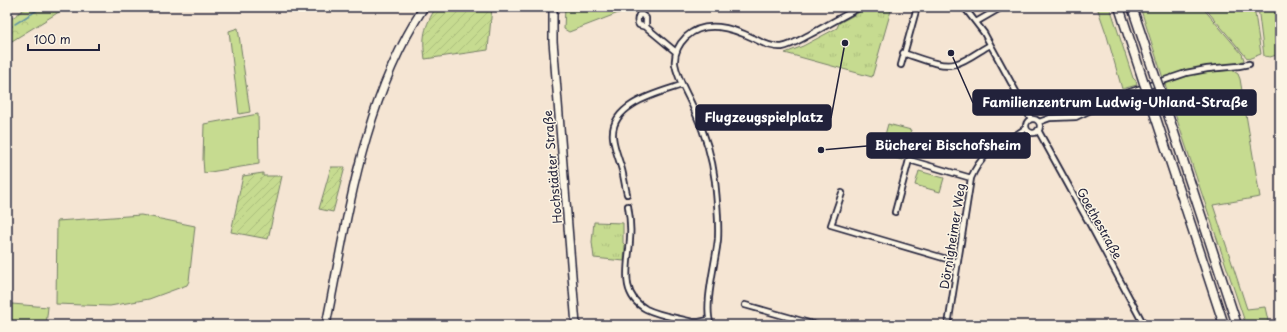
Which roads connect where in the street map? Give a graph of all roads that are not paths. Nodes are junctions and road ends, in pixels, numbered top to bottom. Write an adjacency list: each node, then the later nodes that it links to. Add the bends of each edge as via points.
1 (424, 7): 30 (main road, via 398,52 372,118 354,186)
2 (553, 7): 31 (main road, Hochstädter Straße, via 553,48)
3 (860, 7): 12 (street, via 783,47 771,46 727,28 711,26 693,32 683,40)
4 (917, 7): 13 (street)
5 (964, 7): 9 (street)
6 (1002, 7): 9 (street)
7 (1119, 7): 36 (highway)
8 (1132, 7): 29 (highway)
9 (976, 22): 11 (street)
10 (646, 27): 12 (street)
11 (990, 45): 13 (street, via 951,65); 17 (street)
12 (676, 52): 16 (street, via 676,65)
13 (903, 53): 15 (street)
14 (1249, 64): 18 (street, via 1186,73 1127,93 1076,117 1050,118)
15 (901, 65)
16 (682, 85): 23 (street, via 636,103 622,113 615,124 613,140); 28 (street, via 707,145 716,189 718,238)
17 (1031, 119): 18 (street); 19 (street, via 1026,123)
18 (1039, 122): 20 (street)
19 (1026, 128): 20 (street, via 1031,132); 21 (street, Dörnigheimer Weg, via 992,149)
20 (1038, 130): 35 (street, Goethestraße)
21 (971, 178): 25 (street, via 909,160); 26 (street, Dörnigheimer Weg)
22 (842, 193): 26 (street, via 831,225)
23 (627, 194)
24 (628, 206): 28 (street, via 630,238 626,279 628,290 634,299 654,312 698,323)
25 (895, 212)
26 (957, 262): 34 (street, Dörnigheimer Weg)
27 (745, 305): 33 (street)
28 (709, 320): 32 (street)
29 (1237, 323)
30 (326, 325)
31 (576, 325)
32 (711, 325)
33 (816, 325)
34 (948, 325)
35 (1144, 325)
36 (1224, 325)

